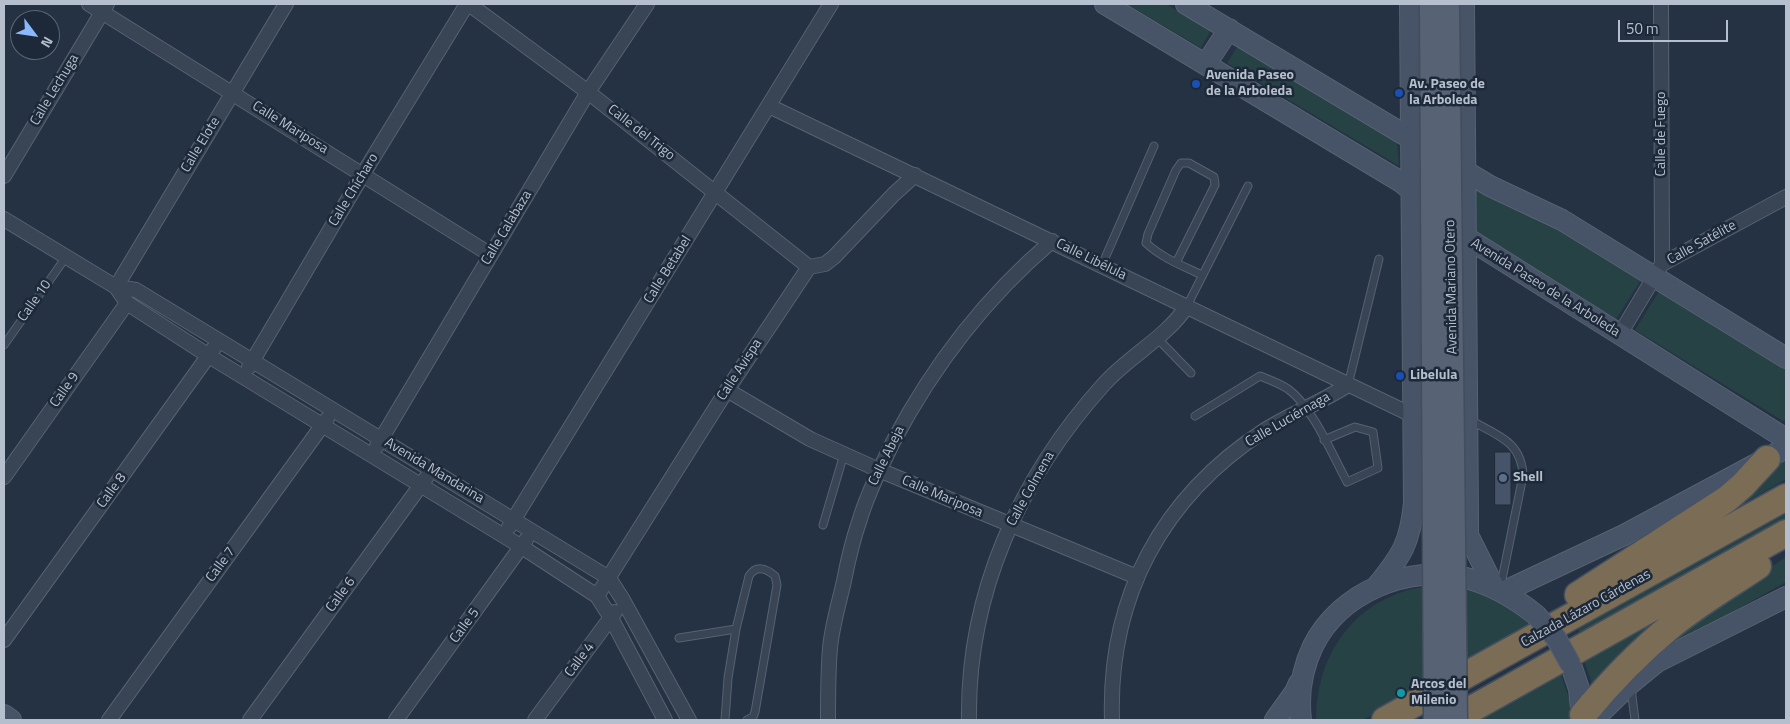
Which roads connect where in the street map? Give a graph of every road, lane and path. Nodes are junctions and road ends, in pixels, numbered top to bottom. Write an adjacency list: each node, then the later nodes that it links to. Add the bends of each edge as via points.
1 (89, 4): 13 (street, Calle Mariposa)
2 (286, 4): 16 (street, Calle Elote)
3 (468, 4): 17 (street, Calle del Trigo); 23 (street, Calle Chícharo)
4 (647, 4): 17 (street, Calle Calabaza)
5 (832, 4): 18 (street, Calle Betabel)
6 (1105, 4): 15 (main road, Avenida Paseo de la Arboleda)
7 (1186, 4): 14 (main road)
8 (1410, 4): 19 (main road)
9 (1431, 4): 114 (main road, Avenida Mariano Otero, bridge)
10 (1448, 4): 116 (main road, Avenida Mariano Otero, bridge)
11 (1464, 4): 22 (main road, Avenida Mariano Otero)
12 (1661, 4): 40 (street, Calle de Fuego)
13 (104, 8): 16 (street, Calle Mariposa); 25 (street, Calle Lechuga)
14 (1229, 29): 15 (main road); 19 (main road)
15 (1206, 64): 27 (main road, Avenida Paseo de la Arboleda)
16 (232, 92): 23 (street, Calle Mariposa); 42 (street, Calle Elote)
17 (588, 92): 28 (street, Calle del Trigo); 34 (street, Calle Calabaza)
18 (768, 106): 24 (street, Calle Libélula); 28 (street, Calle Betabel)
19 (1412, 138): 21 (main road); 27 (main road)
20 (1154, 146): 38 (lane)
21 (1445, 159): 22 (main road); 30 (main road)
22 (1466, 172): 32 (main road, Avenida Mariano Otero); 40 (main road)
23 (363, 174): 34 (street, Calle Mariposa); 51 (street, Calle Chícharo)
24 (915, 175): 33 (street, Calle Libélula); 39 (street, via 834,257 825,264)
25 (4, 176)
26 (1248, 186): 41 (lane)
27 (1412, 190): 30 (main road, Avenida Paseo de la Arboleda); 59 (main road)
28 (716, 192): 39 (street, Calle del Trigo); 73 (street, Calle Betabel)
29 (1786, 197): 40 (street, Calle Satélite)
30 (1444, 217): 32 (main road, Avenida Paseo de la Arboleda); 78 (main road, via 1452,520 1454,526)
31 (4, 219): 35 (street, Avenida Mandarina)
32 (1467, 238): 45 (main road, Avenida Paseo de la Arboleda); 60 (main road, Avenida Mariano Otero)
33 (1052, 241): 38 (street, Calle Libélula); 69 (street, Calle Abeja, via 983,308 934,371)
34 (491, 255): 62 (street, Calle Calabaza)
35 (66, 257): 42 (street, Avenida Mandarina); 48 (lane, Calle 10)
36 (1379, 259): 54 (lane)
37 (1176, 263): 37 (lane, via 1215,185 1214,177 1189,163 1181,163 1176,170 1146,243); 41 (lane)
38 (1102, 265): 44 (street, Calle Libélula)
39 (809, 267): 55 (street, Calle Avispa)
40 (1659, 271): 45 (street, Calle Satélite); 50 (main road)
41 (1202, 275): 44 (lane)
42 (116, 287): 43 (street, Avenida Mandarina); 47 (street, Avenida Mandarina, via 136,290)
43 (127, 303): 49 (street, Avenida Mandarina); 70 (street, Calle 9)
44 (1187, 306): 46 (street, Calle Colmena, via 1169,329); 54 (street, Calle Libélula)
45 (1620, 334): 63 (main road, Avenida Paseo de la Arboleda)
46 (1157, 338): 52 (lane); 75 (street, Calle Colmena, via 1106,381 1084,407 1043,464)
47 (218, 341): 49 (street, Calle 8); 51 (street, Avenida Mandarina)
48 (4, 345)
49 (209, 356): 53 (street, Avenida Mandarina); 92 (street, Calle 8)
50 (1786, 358)
51 (252, 360): 53 (street, Calle Chícharo); 57 (street, Avenida Mandarina)
52 (1191, 374)
53 (243, 377): 61 (street, Avenida Mandarina)
54 (1348, 385): 56 (street, Calle Luciérnaga); 59 (street, Calle Libélula)
55 (727, 390): 66 (street, Calle Mariposa, via 803,435); 83 (street, Calle Avispa)
56 (1307, 408): 58 (lane, via 1290,390 1260,376); 64 (lane); 82 (street, Calle Luciérnaga, via 1243,446 1205,479 1176,511)
57 (333, 410): 61 (street, Calle 7); 62 (street, Avenida Mandarina)
58 (1195, 416)
59 (1414, 416): 84 (main road, via 1412,524 1399,558)
60 (1467, 418): 78 (main road, Avenida Mariano Otero); 85 (lane, via 1508,442 1523,462 1523,476)
61 (322, 425): 67 (street, Avenida Mandarina); 99 (street, Calle 7)
62 (382, 439): 67 (street, Calle Calabaza); 68 (street, Avenida Mandarina)
63 (1786, 439)
64 (1324, 440): 64 (lane, via 1347,482 1378,468 1373,432 1355,427)
65 (1777, 453): 85 (main road, via 1624,535); 93 (highway, via 1727,499 1576,596)
66 (844, 454): 69 (street, Calle Mariposa); 74 (lane)
67 (371, 455): 71 (street, Avenida Mandarina)
68 (432, 470): 71 (street, Calle 6); 73 (street, Avenida Mandarina)
69 (879, 470): 75 (street, Calle Mariposa); 108 (street, Calle Abeja, via 860,518 838,606 831,647)
70 (4, 477)
71 (421, 485): 79 (street, Avenida Mandarina); 100 (street, Calle 6)
72 (1786, 497): 93 (highway, Calzada Lázaro Cárdenas)
73 (514, 520): 76 (street, Avenida Mandarina); 79 (street, Calle Betabel)
74 (823, 525)
75 (1010, 525): 82 (street, Calle Mariposa); 109 (street, Calle Colmena, via 983,600 971,665)
76 (531, 531): 81 (street, Calle 5); 83 (street, Avenida Mandarina)
77 (1786, 533): 115 (highway)
78 (1468, 535): 85 (main road, Avenida Mariano Otero)
79 (504, 536): 81 (street, Avenida Mandarina)
80 (1786, 546): 97 (highway, via 1673,624 1613,679)
81 (522, 547): 86 (street, Avenida Mandarina); 101 (street, Calle 5)
82 (1137, 577): 110 (street, Calle Luciérnaga, via 1120,630 1112,687)
83 (609, 578): 86 (street, Calle Avispa); 88 (street, Avenida Mandarina)
84 (1377, 586): 85 (main road, via 1405,577 1435,574 1465,578); 94 (main road, via 1351,601 1329,621)
85 (1499, 590): 97 (main road, bridge, via 1521,602 1556,638 1571,665)
86 (597, 596): 89 (street, Avenida Mandarina)
87 (1786, 597): 95 (main road, via 1657,662)
88 (623, 600): 89 (street, Calle 4); 104 (street, Avenida Mandarina)
89 (611, 618): 102 (street, Calle 4); 103 (street, Avenida Mandarina)
90 (736, 629): 91 (lane); 105 (lane); 107 (lane, via 752,571 758,568 772,573 777,584 755,712)
91 (679, 638)
92 (4, 640)
93 (1527, 642): 113 (highway, Calzada Lázaro Cárdenas)
94 (1313, 646): 111 (main road, via 1295,692); 112 (main road, via 1303,673 1299,702)
95 (1630, 684): 97 (main road); 117 (lane)
96 (4, 715): 98 (main road)
97 (1586, 718)
98 (11, 720)
99 (109, 720)
100 (250, 720)
101 (396, 720)
102 (535, 720)
103 (665, 720)
104 (688, 720)
105 (725, 720): 106 (lane)
106 (734, 720)
107 (747, 720)
108 (828, 720)
109 (969, 720)
110 (1112, 720)
111 (1275, 720)
112 (1301, 720)
113 (1385, 720)
114 (1435, 720)
115 (1452, 720)
116 (1456, 720)
117 (1635, 720)

